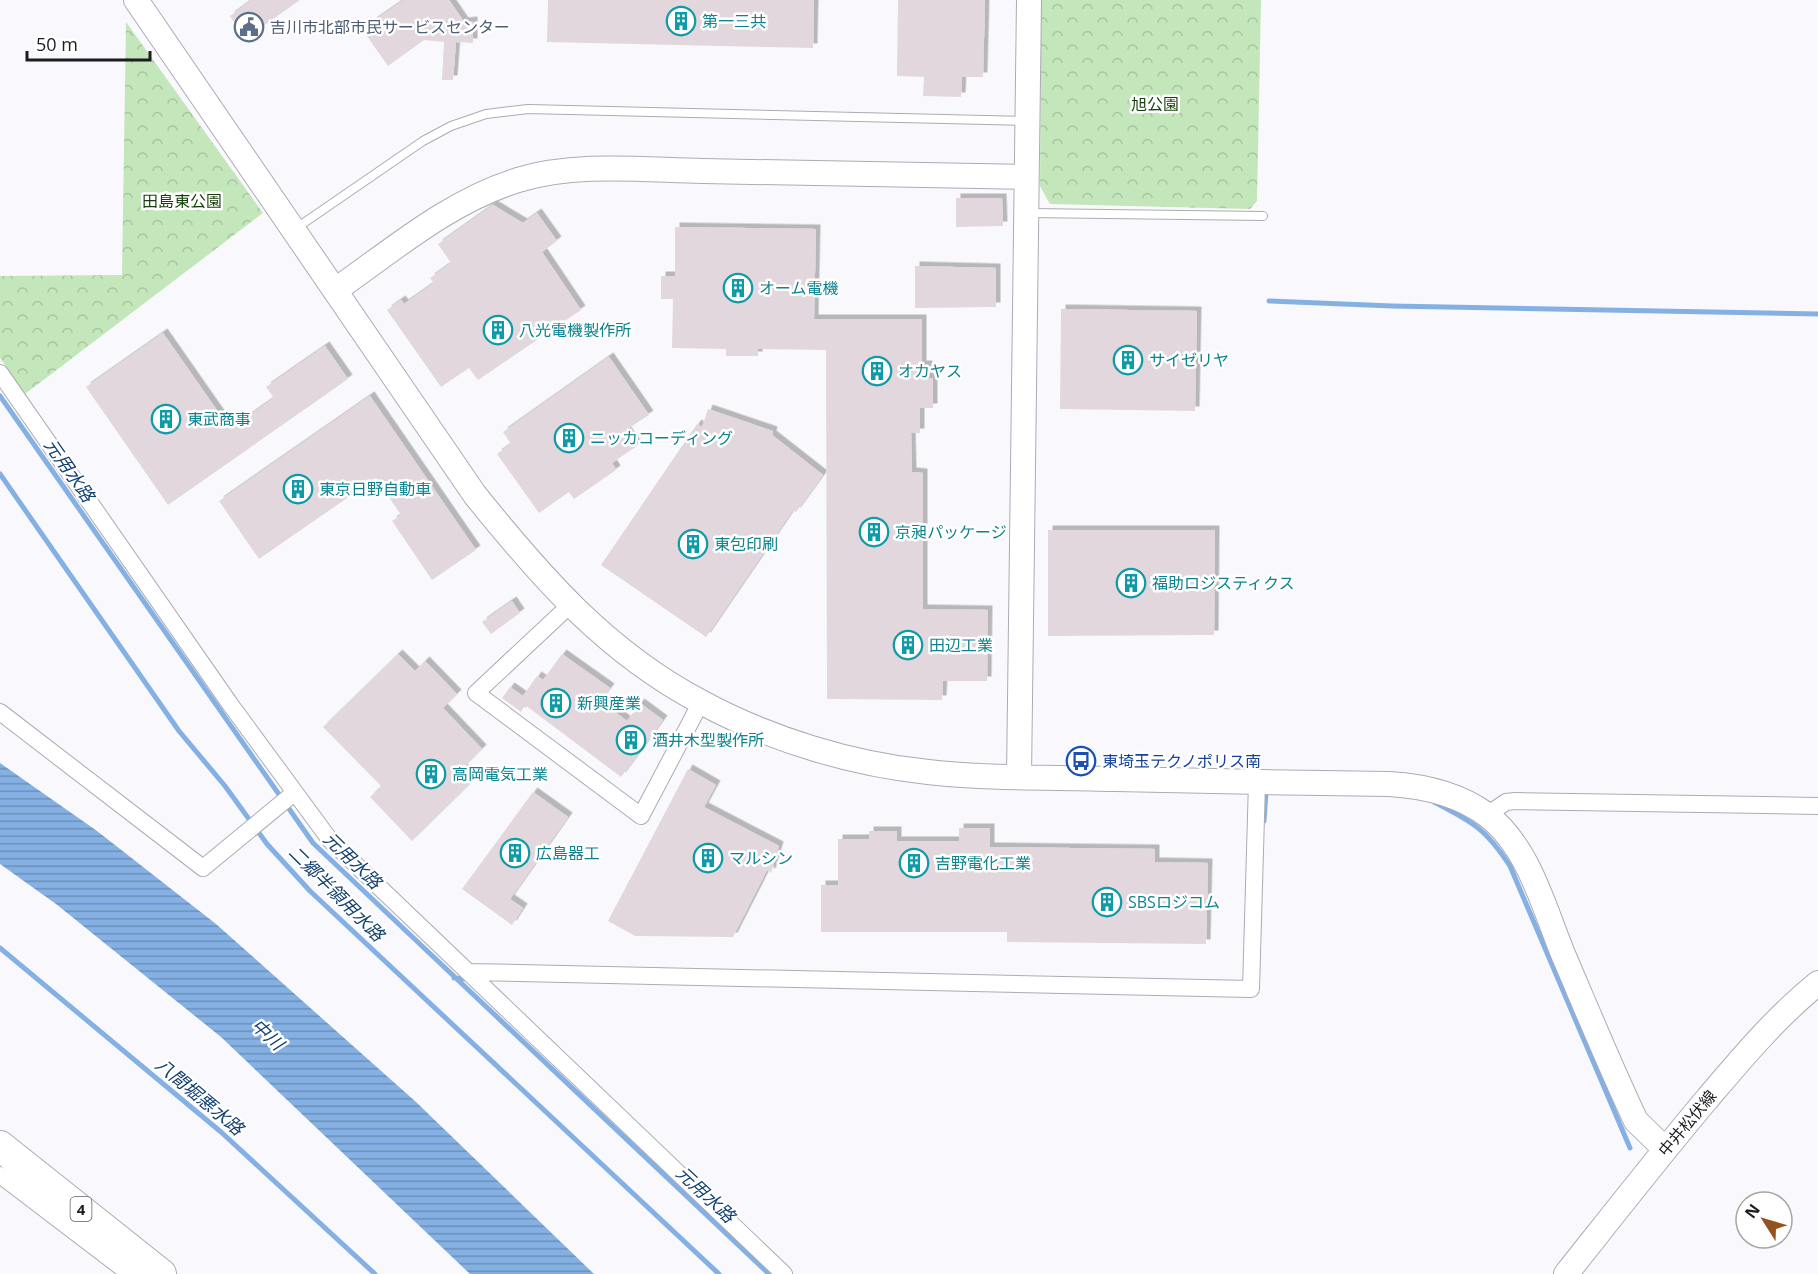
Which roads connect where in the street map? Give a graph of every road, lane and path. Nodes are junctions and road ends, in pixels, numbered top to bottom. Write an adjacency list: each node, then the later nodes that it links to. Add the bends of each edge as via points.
1 (136, 0): 7 (street)
2 (1029, 0): 3 (street)
3 (1026, 121): 4 (street); 7 (lane, via 528,109 486,114 423,141)
4 (1025, 177): 5 (street); 8 (street, via 654,171 557,173 520,179 482,193 447,213)
5 (1025, 213): 6 (lane); 13 (street)
6 (1263, 216)
7 (295, 229): 8 (street)
8 (337, 289): 10 (street, via 475,495)
9 (0, 373): 15 (street)
10 (570, 606): 11 (street, via 618,647); 11 (street, via 476,693 641,816)
11 (701, 702): 13 (street, via 800,744 867,762 927,772)
12 (0, 712): 15 (street, via 203,868)
13 (1019, 777): 14 (street)
14 (1257, 782): 17 (street, via 1415,785); 18 (street, via 1251,988)
15 (294, 793): 18 (street, via 330,840)
16 (1818, 806): 17 (street, via 1515,801 1506,802)
17 (1487, 815): 21 (street, via 1516,848 1528,870 1636,1121)
18 (470, 972): 25 (street)
19 (1818, 983): 21 (street, 中井松伏線, via 1770,1026)
20 (0, 1146): 24 (highway, 4)
21 (1665, 1149): 26 (street, 中井松伏線)
22 (0, 1175): 23 (street)
23 (129, 1274)
24 (161, 1274)
25 (784, 1274)
26 (1566, 1274)

